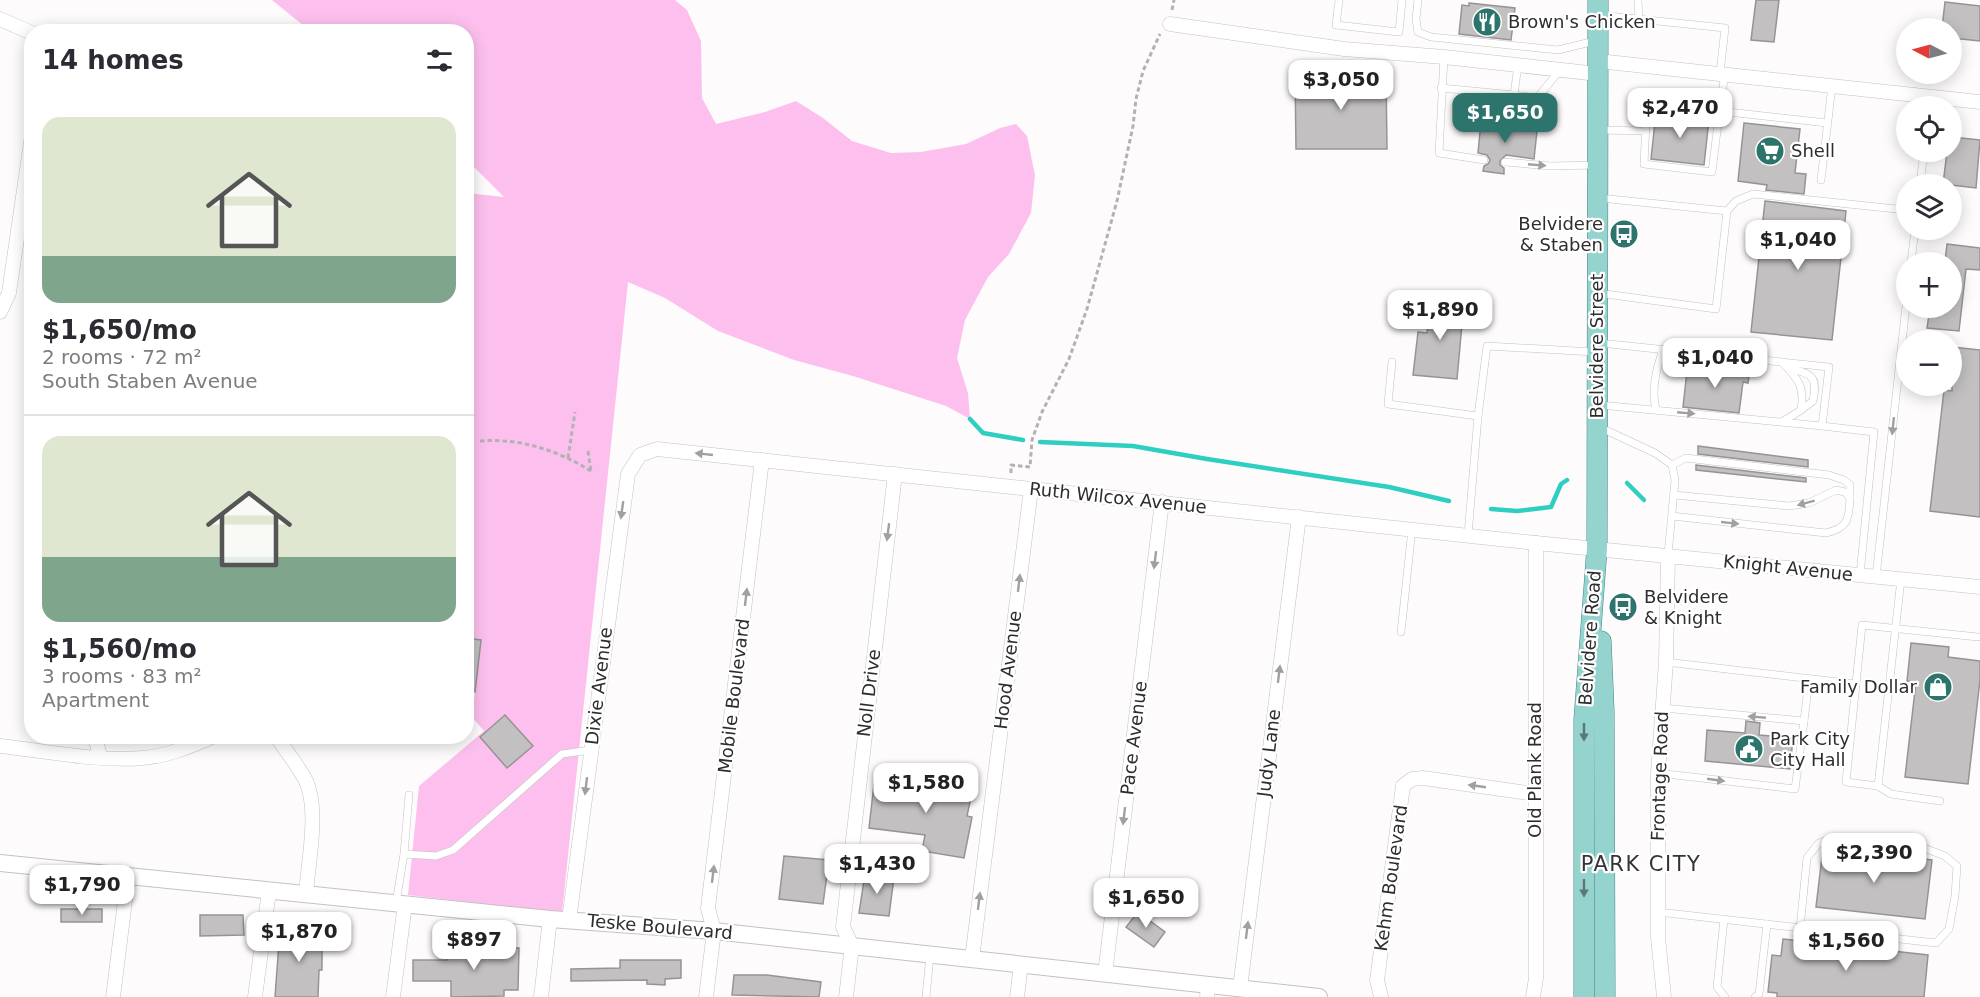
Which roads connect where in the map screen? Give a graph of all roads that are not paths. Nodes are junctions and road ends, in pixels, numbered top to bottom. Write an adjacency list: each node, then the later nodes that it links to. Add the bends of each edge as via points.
1 (1339, 0): 2 (lane, via 1336,25 1399,32)
2 (1402, 0)
3 (1418, 0): 10 (lane, via 1418,32 1431,37 1558,50)
4 (1638, 0): 7 (lane)
5 (1598, 8): 7 (lane); 10 (main road, Belvidere Street)
6 (0, 19): 9 (street)
7 (1639, 19): 15 (lane, via 1725,28)
8 (1170, 24): 11 (street, via 1344,49)
9 (24, 30)
10 (1598, 40): 13 (main road, Belvidere Street)
11 (1444, 57): 12 (street); 17 (lane)
12 (1518, 65): 14 (street); 18 (lane)
13 (1598, 67): 14 (street); 15 (street); 24 (main road, Belvidere Street)
14 (1560, 70): 18 (lane, via 1537,98)
15 (1722, 73): 16 (street); 22 (lane)
16 (1832, 86): 19 (street); 23 (lane)
17 (1441, 88): 18 (lane); 26 (lane, via 1439,153)
18 (1514, 95)
19 (1897, 96)
20 (1962, 102): 21 (street)
21 (1980, 102)
22 (1720, 111): 23 (lane); 25 (lane, via 1647,103); 25 (lane, via 1712,172 1644,164)
23 (1827, 123): 29 (lane)
24 (1598, 130): 25 (lane); 28 (main road, Belvidere Street)
25 (1645, 131)
26 (1484, 160)
27 (1505, 162): 28 (lane, one-way to 28)
28 (1598, 165): 31 (main road, Belvidere Street)
29 (1821, 180)
30 (24, 190): 35 (street, via 9,293)
31 (1597, 198): 33 (lane); 34 (main road, Belvidere Street)
32 (1896, 209): 33 (lane, via 1754,194 1736,201)
33 (1727, 211): 34 (lane, via 1716,309)
34 (1597, 293): 37 (main road, Belvidere Street)
35 (0, 312)
36 (1905, 318): 65 (lane, one-way to 65)
37 (1597, 347): 38 (lane); 42 (main road, Belvidere Street); 45 (lane, via 1487,346)
38 (1663, 349): 39 (lane); 43 (lane, via 1654,377)
39 (1782, 362): 41 (lane); 48 (lane, via 1829,367)
40 (1392, 363): 45 (lane, via 1388,404)
41 (1788, 368): 44 (lane, via 1801,384); 44 (lane, via 1805,372 1816,385 1814,401)
42 (1597, 404): 43 (lane); 47 (main road, Belvidere Street)
43 (1656, 410): 46 (lane, one-way to 46)
44 (1801, 410): 46 (lane)
45 (1478, 416): 60 (lane)
46 (1782, 422): 48 (lane)
47 (1597, 426): 51 (lane); 62 (main road, Belvidere Street)
48 (1822, 426): 64 (lane, via 1874,432)
49 (640, 455): 50 (street, Ruth Wilcox Avenue, one-way to 49, via 657,449); 80 (street, Dixie Avenue, one-way to 80, via 628,474 623,502)
50 (762, 460): 52 (street, Ruth Wilcox Avenue); 99 (street, Mobile Boulevard, one-way to 50, via 708,908)
51 (1672, 465): 54 (lane); 55 (lane, via 1686,458 1829,475 1850,485)
52 (895, 474): 53 (street, Ruth Wilcox Avenue); 100 (street, Noll Drive, one-way to 100, via 843,927)
53 (1031, 489): 56 (street, Ruth Wilcox Avenue); 102 (street, Hood Avenue, one-way to 53)
54 (1674, 495): 55 (lane, one-way to 54, via 1836,490 1809,503 1789,506); 57 (lane)
55 (1850, 498): 57 (lane, one-way to 55, via 1826,533 1845,525)
56 (1162, 502): 58 (street, Ruth Wilcox Avenue); 104 (street, Pace Avenue, one-way to 104)
57 (1672, 516): 63 (lane)
58 (1299, 517): 59 (street, Ruth Wilcox Avenue); 105 (street, Judy Lane, one-way to 58)
59 (1412, 529): 60 (street, Ruth Wilcox Avenue); 69 (lane)
60 (1468, 535): 61 (street, Ruth Wilcox Avenue)
61 (1536, 543): 62 (street, Ruth Wilcox Avenue); 84 (street, Old Plank Road)
62 (1597, 548): 63 (street, Knight Avenue); 119 (main road, Belvidere Road, one-way to 119, via 1584,720); 120 (main road, Belvidere Road, via 1604,712)
63 (1668, 555): 64 (street, Knight Avenue); 71 (street, Frontage Road)
64 (1860, 575): 65 (street, Knight Avenue)
65 (1876, 576): 66 (street, Knight Avenue)
66 (1901, 579): 67 (street, Knight Avenue); 68 (lane)
67 (1980, 587)
68 (1896, 629): 70 (lane); 73 (lane, via 1862,626); 83 (lane)
69 (1401, 632)
70 (1978, 637)
71 (1666, 662): 72 (lane); 74 (street, Frontage Road)
72 (1809, 679): 73 (lane); 75 (lane)
73 (1856, 684): 83 (lane, via 1846,782)
74 (1662, 708): 75 (lane, one-way to 74); 82 (street, Frontage Road)
75 (1804, 721): 82 (lane, one-way to 75, via 1795,789)
76 (97, 744): 81 (street)
77 (195, 744): 81 (street, via 143,758)
78 (281, 744): 91 (street, via 306,780 311,799)
79 (0, 746): 81 (street)
80 (591, 750): 87 (lane, via 562,754 453,850 436,856); 96 (street, Dixie Avenue, one-way to 96)
81 (100, 757)
82 (1658, 773): 93 (street, Frontage Road)
83 (1878, 786): 86 (lane, via 1891,794)
84 (1535, 794): 117 (street, Kehm Boulevard, one-way to 117, via 1424,778 1412,779 1403,786 1377,980); 118 (street, Old Plank Road)
85 (409, 795): 87 (lane)
86 (1940, 801)
87 (404, 854): 92 (lane)
88 (0, 863): 89 (street, Teske Boulevard)
89 (128, 877): 90 (street, Teske Boulevard); 108 (street)
90 (269, 891): 91 (street, Teske Boulevard); 109 (street)
91 (306, 894): 92 (street, Teske Boulevard)
92 (401, 903): 94 (street, Teske Boulevard); 110 (street)
93 (1658, 912): 95 (lane); 121 (street, Frontage Road)
94 (550, 919): 96 (street, Teske Boulevard); 111 (street)
95 (1724, 919): 97 (lane); 122 (lane, via 1717,987)
96 (569, 920): 99 (street, Teske Boulevard)
97 (1767, 924): 98 (lane); 123 (lane, via 1759,994)
98 (1800, 928): 98 (lane, via 1936,943 1949,929 1957,866 1945,856 1924,848 1831,839 1819,843 1808,858)
99 (714, 931): 100 (street, Teske Boulevard); 112 (street, Mobile Boulevard)
100 (852, 946): 101 (street, Teske Boulevard); 113 (street)
101 (930, 955): 102 (street, Teske Boulevard); 114 (lane)
102 (972, 959): 103 (street, Teske Boulevard)
103 (1021, 964): 104 (street, Teske Boulevard); 115 (street)
104 (1105, 974): 106 (street, Teske Boulevard)
105 (1240, 988): 106 (street, Teske Boulevard); 107 (street, Teske Boulevard)
106 (1207, 991)
107 (1286, 995): 116 (street, Teske Boulevard)
108 (112, 997)
109 (255, 997)
110 (393, 997)
111 (541, 997)
112 (706, 997)
113 (846, 997)
114 (926, 997)
115 (1017, 997)
116 (1319, 997)
117 (1380, 997)
118 (1533, 997)
119 (1584, 997)
120 (1605, 997)
121 (1664, 997)
122 (1725, 997)
123 (1755, 997)

